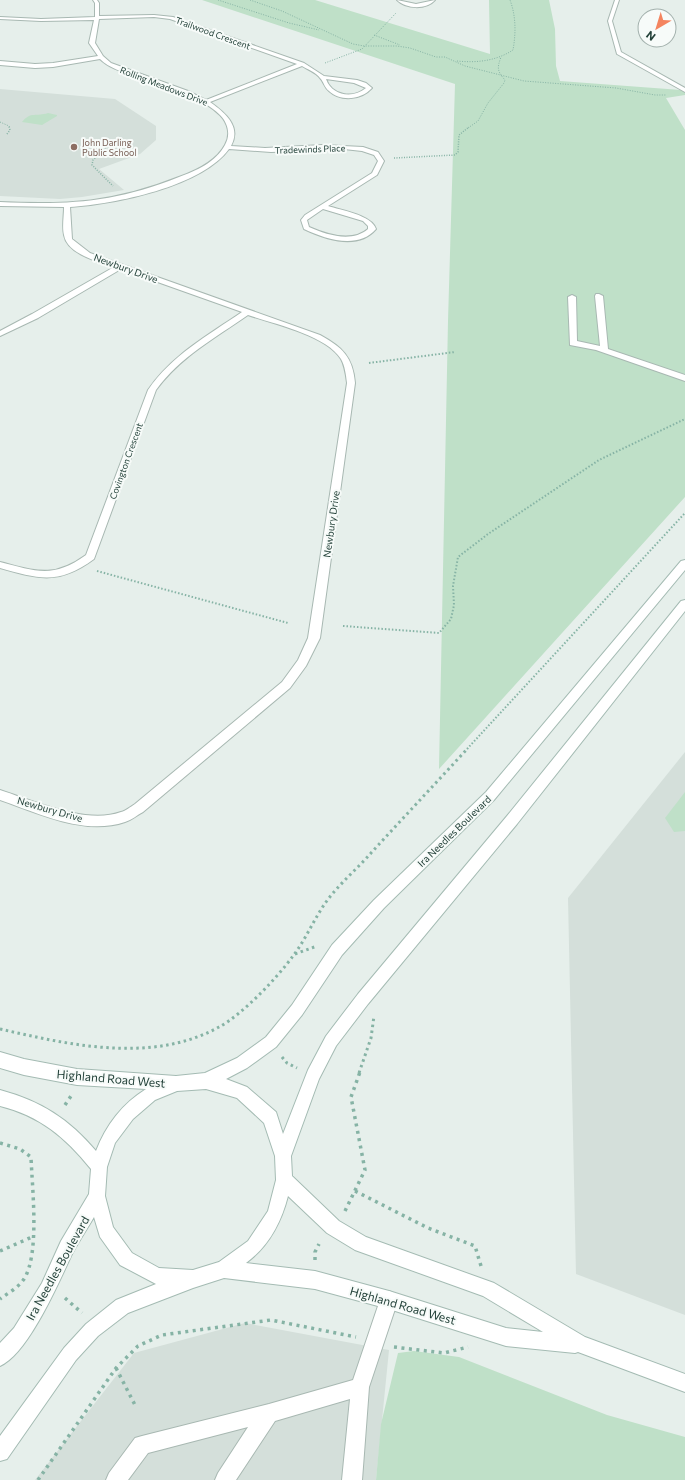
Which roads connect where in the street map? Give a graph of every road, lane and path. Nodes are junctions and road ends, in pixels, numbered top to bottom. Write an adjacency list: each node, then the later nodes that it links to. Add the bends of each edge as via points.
1 (94, 0): 10 (street, via 97,3)
2 (218, 0): 11 (path, via 288,23)
3 (250, 0): 11 (path, via 282,11)
4 (399, 0): 5 (street, via 417,5 429,4)
5 (433, 0)
6 (510, 0): 16 (path, via 514,8 513,50)
7 (617, 0): 23 (street, via 610,20 619,53)
8 (396, 13): 12 (path)
9 (0, 18): 10 (street, Trailwood Crescent)
10 (98, 18): 15 (street, via 92,43); 19 (street, Trailwood Crescent, via 171,18)
11 (322, 30): 13 (path, via 353,44)
12 (374, 35): 13 (path); 14 (path)
13 (364, 46): 14 (path); 20 (path, via 356,52)
14 (410, 48): 17 (path)
15 (100, 57): 18 (street, via 35,66); 25 (street, Rolling Meadows Drive, via 128,73)
16 (502, 57): 17 (path, via 481,62); 21 (path, via 497,67)
17 (455, 60): 21 (path, via 465,66)
18 (0, 63)
19 (302, 64): 22 (street, Trailwood Crescent); 25 (street)
20 (322, 64)
21 (503, 76): 24 (path, via 524,81 623,89 655,95); 30 (path, via 504,83 478,120 459,136 458,152 455,155)
22 (323, 77): 22 (street, Trailwood Crescent, via 325,86 340,95 364,94 369,88 355,81)
23 (685, 90)
24 (673, 94)
25 (207, 101): 29 (street, Rolling Meadows Drive, via 229,119 233,135)
26 (0, 122): 27 (path, via 9,126)
27 (7, 134)
28 (111, 142): 31 (path, via 93,160 92,165)
29 (228, 147): 30 (street, Tradewinds Place, via 275,150 337,146 374,151); 33 (street, via 216,160 195,173 152,191 126,199)
30 (381, 160): 34 (street, via 380,168 375,174)
31 (113, 187)
32 (0, 204): 33 (street)
33 (67, 206): 35 (street, Newbury Drive, via 65,231 66,238 72,246 87,255)
34 (323, 206): 34 (street, via 307,216 304,220 306,228 349,239 363,236 372,229 366,220)
35 (120, 267): 38 (street, Newbury Drive); 39 (street)
36 (599, 296): 40 (street)
37 (572, 297): 40 (street, via 573,343)
38 (248, 312): 47 (street, Covington Crescent, via 181,358 161,376 152,390 90,557 79,567 54,576 41,576); 52 (street, Newbury Drive, via 324,340 336,348 349,364 351,374 352,383 314,638 308,654 286,685 139,808 120,818 96,821 69,817)
39 (0, 334)
40 (604, 350): 43 (street)
41 (455, 352): 42 (path)
42 (369, 363)
43 (685, 378)
44 (685, 419): 51 (path, via 599,460 458,557 451,619 439,633)
45 (685, 514): 53 (path, via 326,902 295,954 244,1009 212,1031 160,1046 126,1049 87,1046)
46 (685, 563): 58 (street, Ira Needles Boulevard, via 490,796 379,904 337,950 298,1010 271,1042 242,1063)
47 (0, 565)
48 (97, 571): 50 (path)
49 (685, 604): 64 (street, via 517,814 363,999 331,1042 313,1075)
50 (288, 623)
51 (343, 626)
52 (0, 794)
53 (0, 1029)
54 (371, 1038): 67 (path, via 351,1097 365,1170)
55 (281, 1054): 57 (path, via 287,1063)
56 (0, 1060): 59 (street, Highland Road West, via 77,1077)
57 (299, 1069)
58 (206, 1081): 59 (street); 64 (street, via 242,1092 270,1118)
59 (176, 1083): 65 (street, via 150,1095 127,1113 109,1138)
60 (72, 1093): 62 (path)
61 (0, 1098): 65 (street, via 50,1118 78,1142)
62 (65, 1105)
63 (0, 1143): 70 (path, via 20,1149 31,1157)
64 (283, 1156): 66 (street)
65 (99, 1167): 68 (street)
66 (284, 1180): 75 (street, via 275,1215 254,1247); 82 (street, Highland Road West, via 333,1227 361,1244 488,1290)
67 (355, 1191): 69 (path); 72 (path, via 444,1236)
68 (97, 1196): 76 (street, via 106,1230 126,1258 157,1276); 85 (street, Ira Needles Boulevard, via 67,1247 48,1289 20,1334)
69 (345, 1212)
70 (32, 1237): 73 (path); 78 (path, via 30,1264 26,1276 18,1286)
71 (319, 1244): 74 (path)
72 (475, 1246)
73 (0, 1251)
74 (315, 1260)
75 (224, 1269): 76 (street); 79 (street, Highland Road West, via 315,1280)
76 (192, 1279): 91 (street, via 122,1306 92,1330 70,1354)
77 (65, 1298): 80 (path)
78 (0, 1299)
79 (389, 1300): 82 (street, Highland Road West, via 506,1337); 88 (street)
80 (82, 1313)
81 (343, 1334): 86 (path, via 271,1320 162,1335 138,1346)
82 (580, 1344): 87 (street, Highland Road West)
83 (472, 1346): 84 (path, via 444,1353)
84 (401, 1348)
85 (0, 1357)
86 (116, 1368): 89 (path); 92 (path)
87 (685, 1383)
88 (360, 1387): 90 (street); 95 (street)
89 (135, 1405)
90 (269, 1414): 93 (street, via 142,1445); 94 (street)
91 (0, 1452)
92 (38, 1480)
93 (116, 1480)
94 (225, 1480)
95 (352, 1480)

